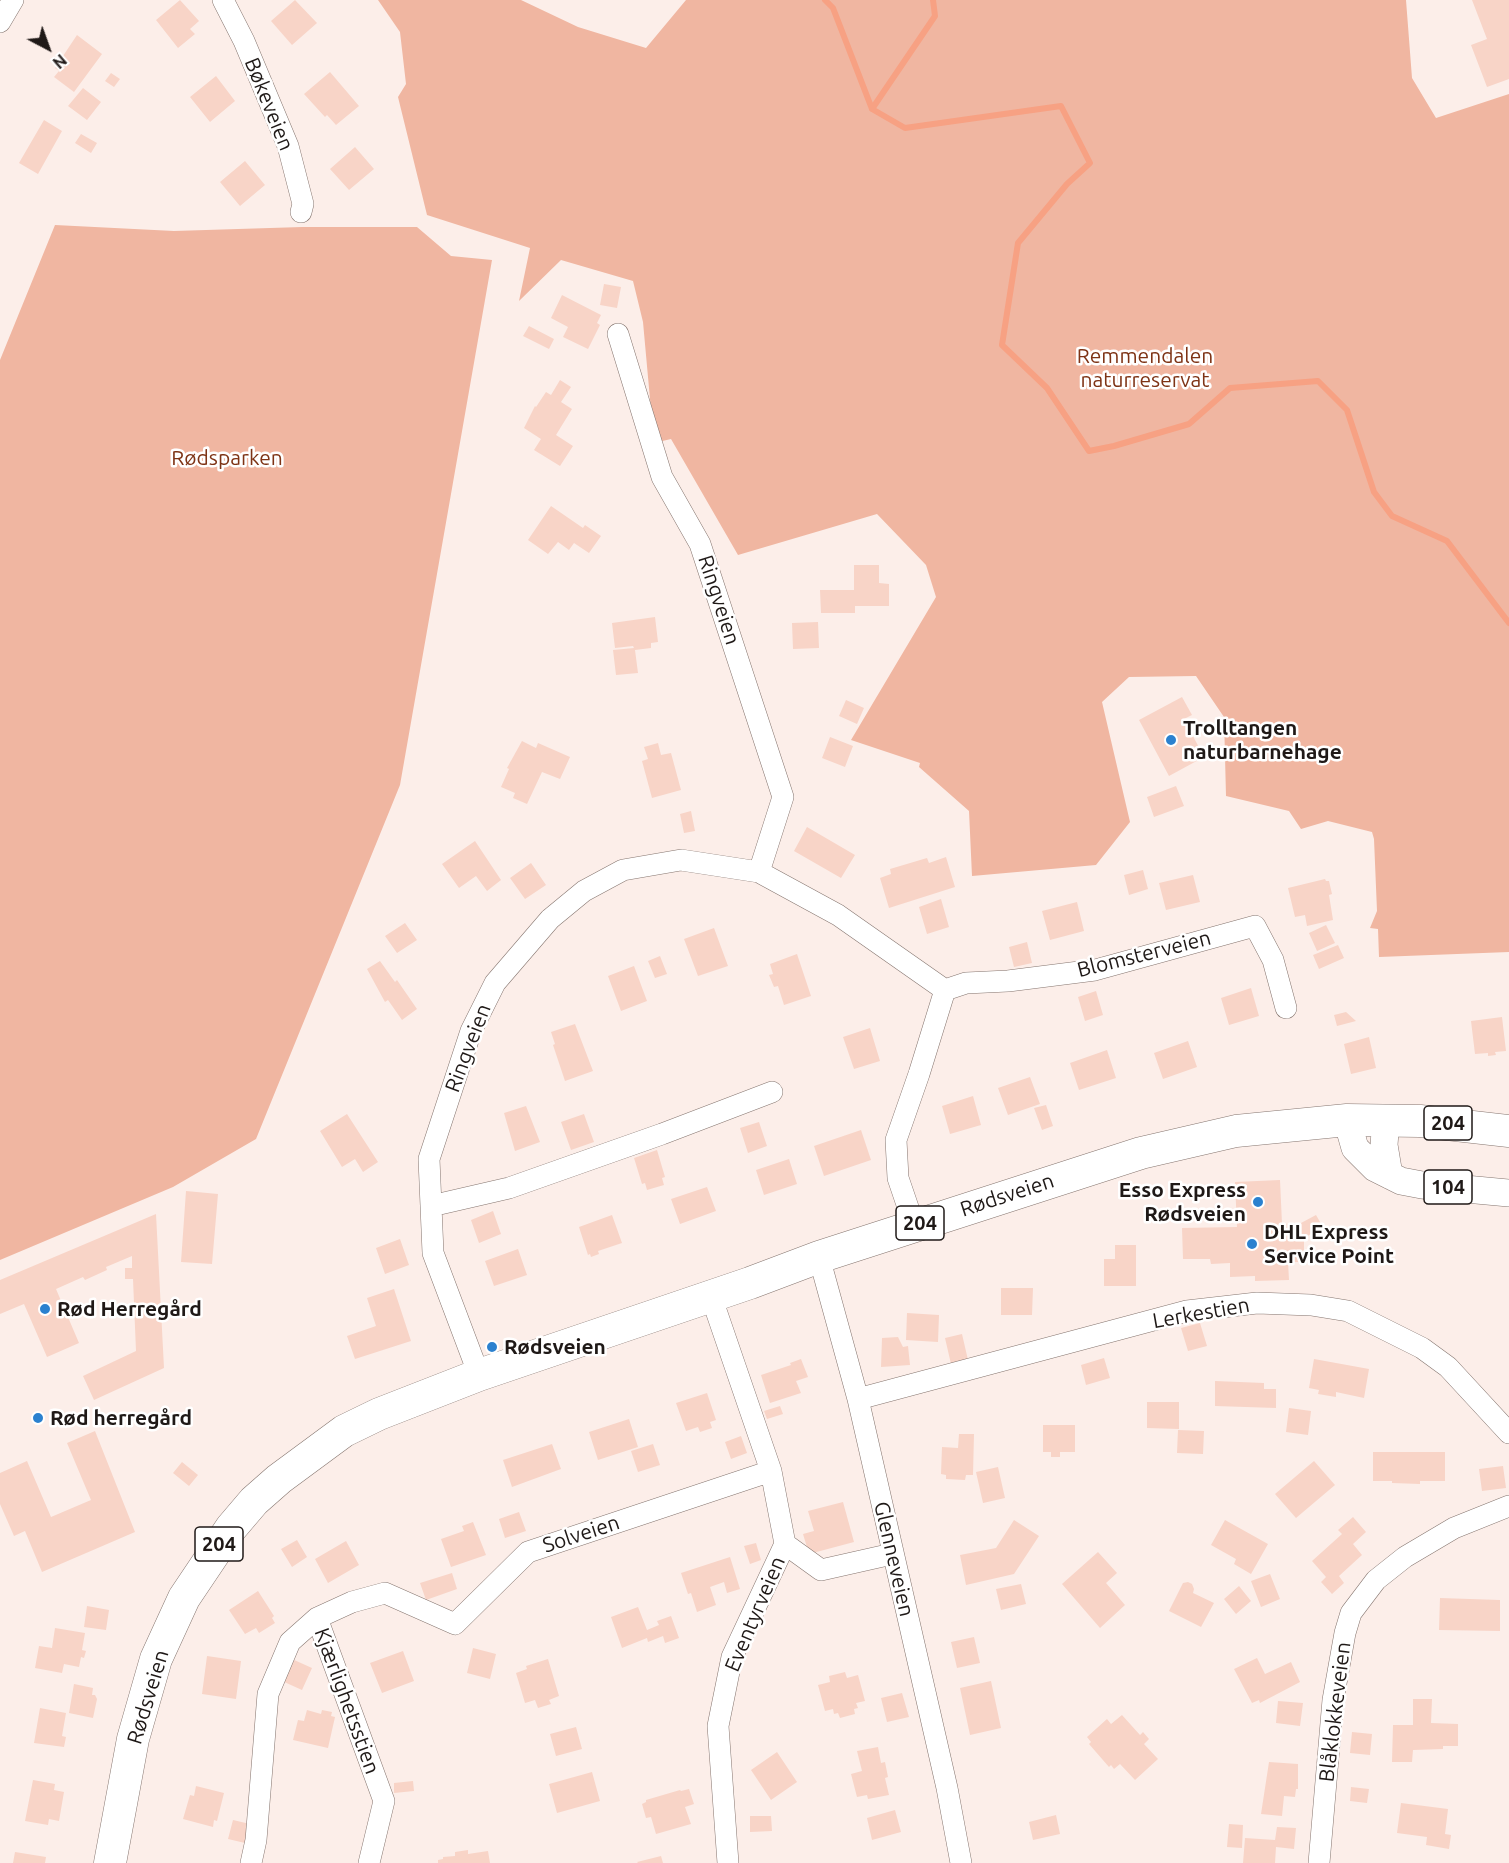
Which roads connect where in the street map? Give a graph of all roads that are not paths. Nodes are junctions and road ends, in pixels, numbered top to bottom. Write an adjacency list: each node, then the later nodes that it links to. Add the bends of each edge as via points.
1 (13, 0): 3 (street)
2 (224, 0): 4 (street, Bøkeveien, via 288,147 303,204)
3 (0, 22)
4 (301, 212)
5 (618, 334): 6 (street, Ringveien, via 662,477 700,544 783,797)
6 (759, 872): 7 (street, Ringveien, via 838,915); 15 (street, Ringveien, via 681,860 623,870 584,891 550,919 495,983 471,1031 429,1159)
7 (945, 990): 8 (street, Blomsterveien, via 966,983 1095,970 1256,926 1274,960); 16 (street, via 896,1140 898,1178)
8 (1286, 1008)
9 (772, 1092): 15 (street, via 509,1188)
10 (1386, 1119): 11 (highway, 204); 12 (highway, 204); 13 (main road, via 1384,1145)
11 (1347, 1120): 13 (main road, 104, via 1355,1148 1375,1168); 16 (highway, Rødsveien / 204, via 1236,1131 1141,1153)
12 (1509, 1131)
13 (1389, 1175): 14 (main road, 104, via 1422,1185)
14 (1509, 1193)
15 (431, 1206): 19 (street, Ringveien, via 433,1253)
16 (914, 1225): 17 (highway, Rødsveien / 204)
17 (819, 1257): 18 (highway, Rødsveien / 204); 20 (street, Glenneveien)
18 (711, 1296): 19 (highway, Rødsveien / 204); 22 (street, Eventyrveien)
19 (479, 1375): 27 (highway, Rødsveien / 204, via 344,1431 279,1479 231,1527 184,1598 156,1659 133,1739)
20 (858, 1399): 21 (street, Lerkestien, via 1187,1311 1257,1303 1311,1305 1348,1311 1422,1348 1448,1367); 25 (street, Glenneveien)
21 (1509, 1433)
22 (771, 1471): 24 (street, Eventyrveien); 26 (street, Solveien, via 528,1552 455,1624 385,1593)
23 (1509, 1506): 32 (street, Blåklokkeveien, via 1454,1528 1405,1557 1376,1580 1351,1613 1333,1700)
24 (785, 1544): 25 (street, Eventyrveien, via 821,1570); 30 (street, Eventyrveien, via 732,1657 718,1726)
25 (892, 1554): 31 (street, Glenneveien)
26 (317, 1618): 28 (street, Kjærlighetsstien, via 290,1642 268,1694); 29 (street, Kjærlighetsstien, via 384,1801)
27 (110, 1863)
28 (251, 1863)
29 (369, 1863)
30 (728, 1863)
31 (961, 1863)
32 (1319, 1863)

